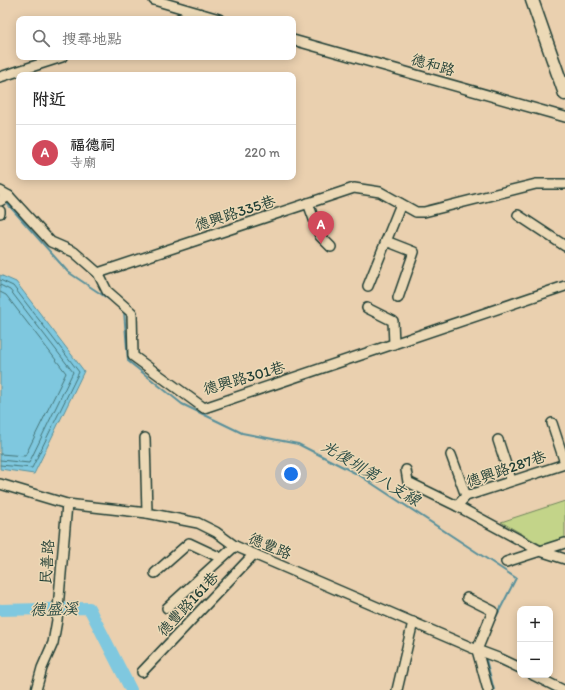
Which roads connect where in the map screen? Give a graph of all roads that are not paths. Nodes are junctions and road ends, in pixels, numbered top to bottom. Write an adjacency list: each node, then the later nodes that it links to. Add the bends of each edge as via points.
1 (154, 0): 3 (street)
2 (532, 0): 9 (main road)
3 (197, 13): 4 (street); 5 (street)
4 (188, 16)
5 (208, 16)
6 (296, 41): 10 (street, 德和路)
7 (53, 60): 8 (street)
8 (0, 77)
9 (565, 94)
10 (565, 117)
11 (565, 184): 16 (street, 德興路335巷, via 536,184 424,212 416,212)
12 (0, 191): 13 (street, 德興路301巷)
13 (9, 196): 14 (street); 21 (street, 德興路301巷, via 51,242 74,252)
14 (0, 201)
15 (308, 203): 16 (street, 德興路335巷, via 354,188 380,192); 20 (street, via 320,236); 21 (street, 德興路335巷)
16 (401, 204): 18 (street)
17 (518, 215): 19 (street)
18 (386, 241): 22 (street); 24 (street, via 414,252)
19 (565, 246)
20 (331, 247)
21 (98, 273): 26 (street, 德興路301巷, via 107,291 132,313 133,356 204,408)
22 (368, 286)
23 (565, 286): 26 (street, 德興路301巷)
24 (398, 298)
25 (367, 308): 26 (street, via 393,321)
26 (394, 344)
27 (552, 423): 31 (street)
28 (145, 438): 38 (street)
29 (498, 440): 33 (street)
30 (451, 455): 35 (street)
31 (565, 463): 33 (street, 德興路287巷)
32 (406, 470): 37 (street, via 408,482)
33 (511, 480): 35 (street, 德興路287巷)
34 (0, 484): 36 (street, 德豐路)
35 (466, 496): 37 (street, 德興路287巷)
36 (67, 504): 38 (street, 德豐路); 54 (street, 民善路, via 58,616 53,643)
37 (457, 506): 41 (street, 德興路287巷)
38 (147, 513): 40 (street, 德豐路, via 198,523 216,532)
39 (565, 543): 41 (street)
40 (234, 546): 42 (street, 德豐路); 43 (street)
41 (540, 551): 44 (street, 德興路287巷); 45 (street)
42 (254, 554): 49 (street, 德豐路); 52 (street, 德豐路161巷)
43 (221, 558): 46 (street, via 189,542); 48 (street)
44 (565, 559)
45 (506, 562)
46 (155, 573)
47 (467, 598): 50 (street, via 493,611)
48 (167, 608)
49 (413, 622): 50 (street, 德豐路); 55 (street)
50 (477, 650): 51 (street, 德豐路); 56 (street)
51 (517, 666)
52 (142, 672)
53 (540, 678): 57 (street)
54 (36, 690)
55 (397, 690)
56 (488, 690)
57 (563, 690)

